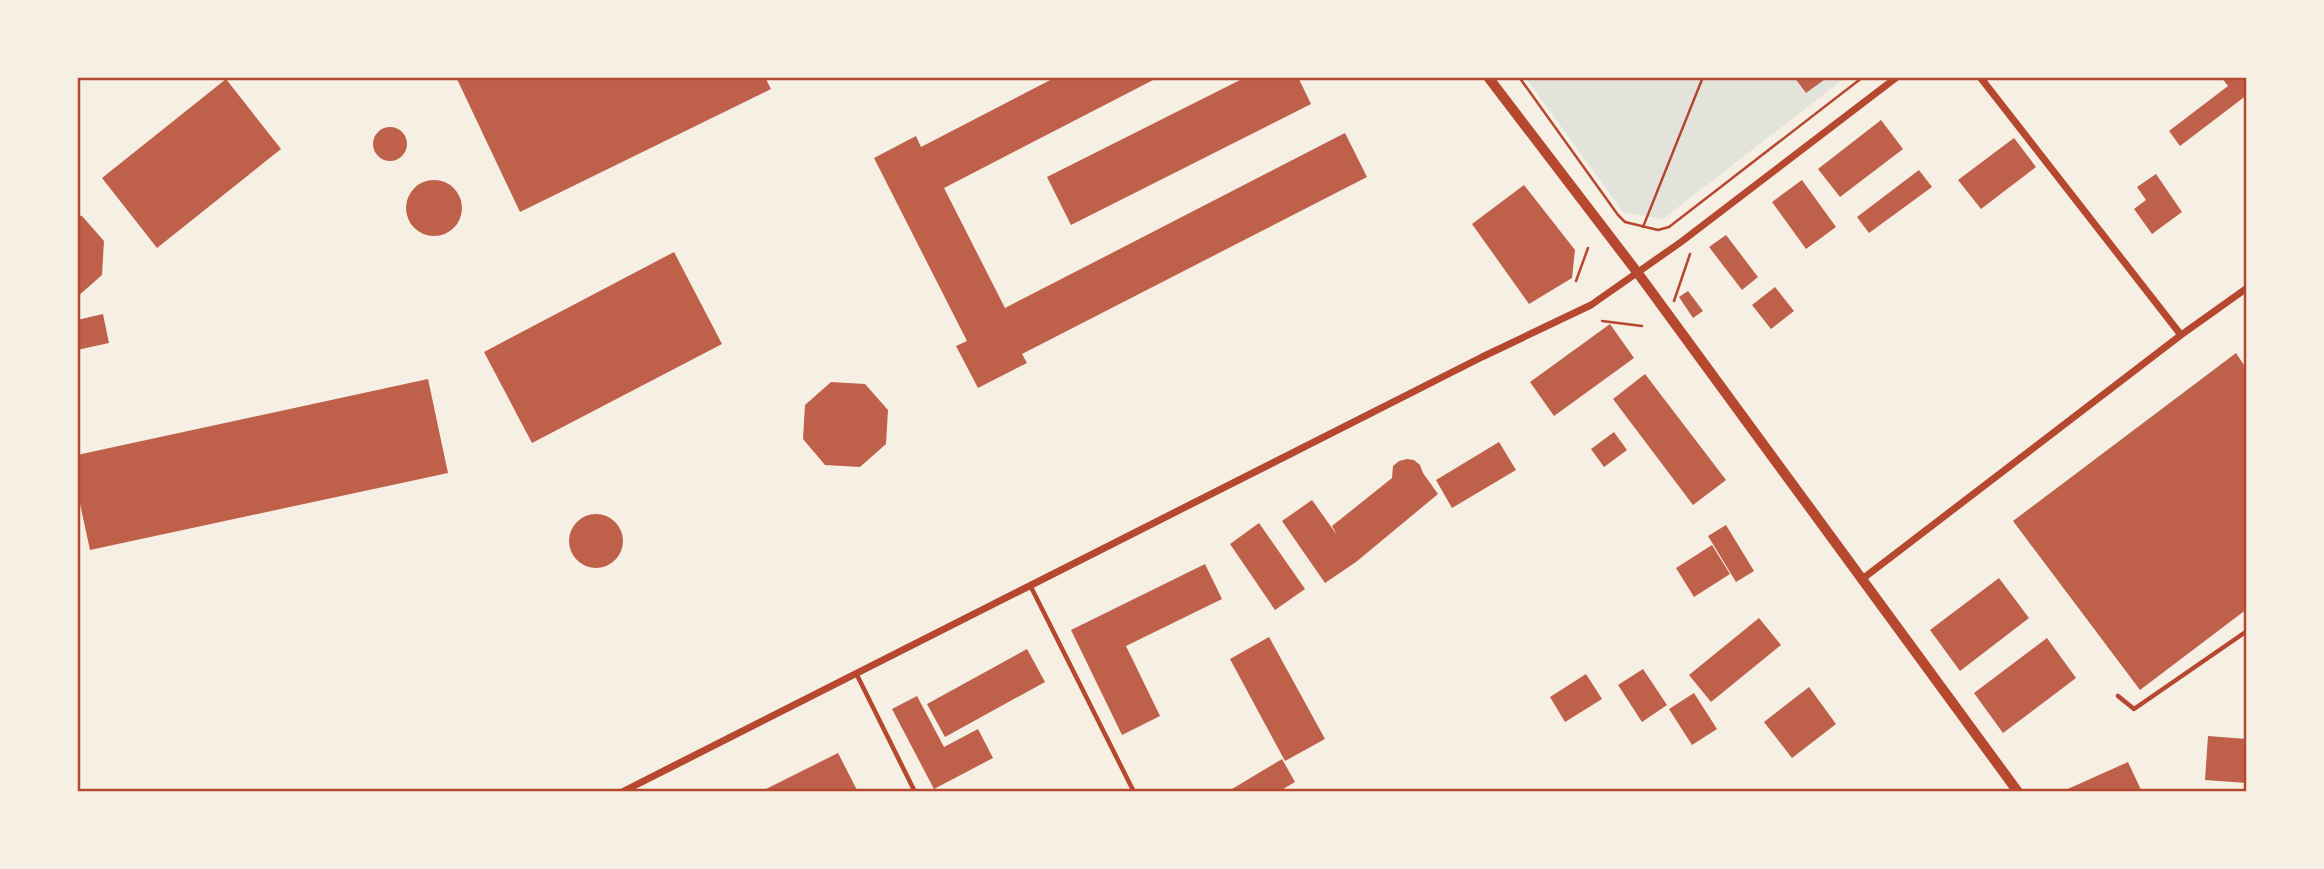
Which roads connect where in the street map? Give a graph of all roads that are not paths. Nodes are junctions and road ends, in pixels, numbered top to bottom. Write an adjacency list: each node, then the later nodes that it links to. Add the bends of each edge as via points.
1 (1488, 77): 4 (street)
2 (1897, 77): 4 (street)
3 (1980, 77): 6 (street)
4 (1637, 272): 7 (street); 8 (street, via 1591,305)
5 (2247, 288): 6 (street)
6 (2181, 335): 7 (street)
7 (1861, 580): 15 (street)
8 (1031, 587): 10 (street); 14 (lane)
9 (2247, 631): 11 (lane, via 2134,709)
10 (857, 675): 12 (street); 13 (lane)
11 (2118, 696)
12 (622, 792)
13 (915, 792)
14 (1134, 792)
15 (2018, 792)

